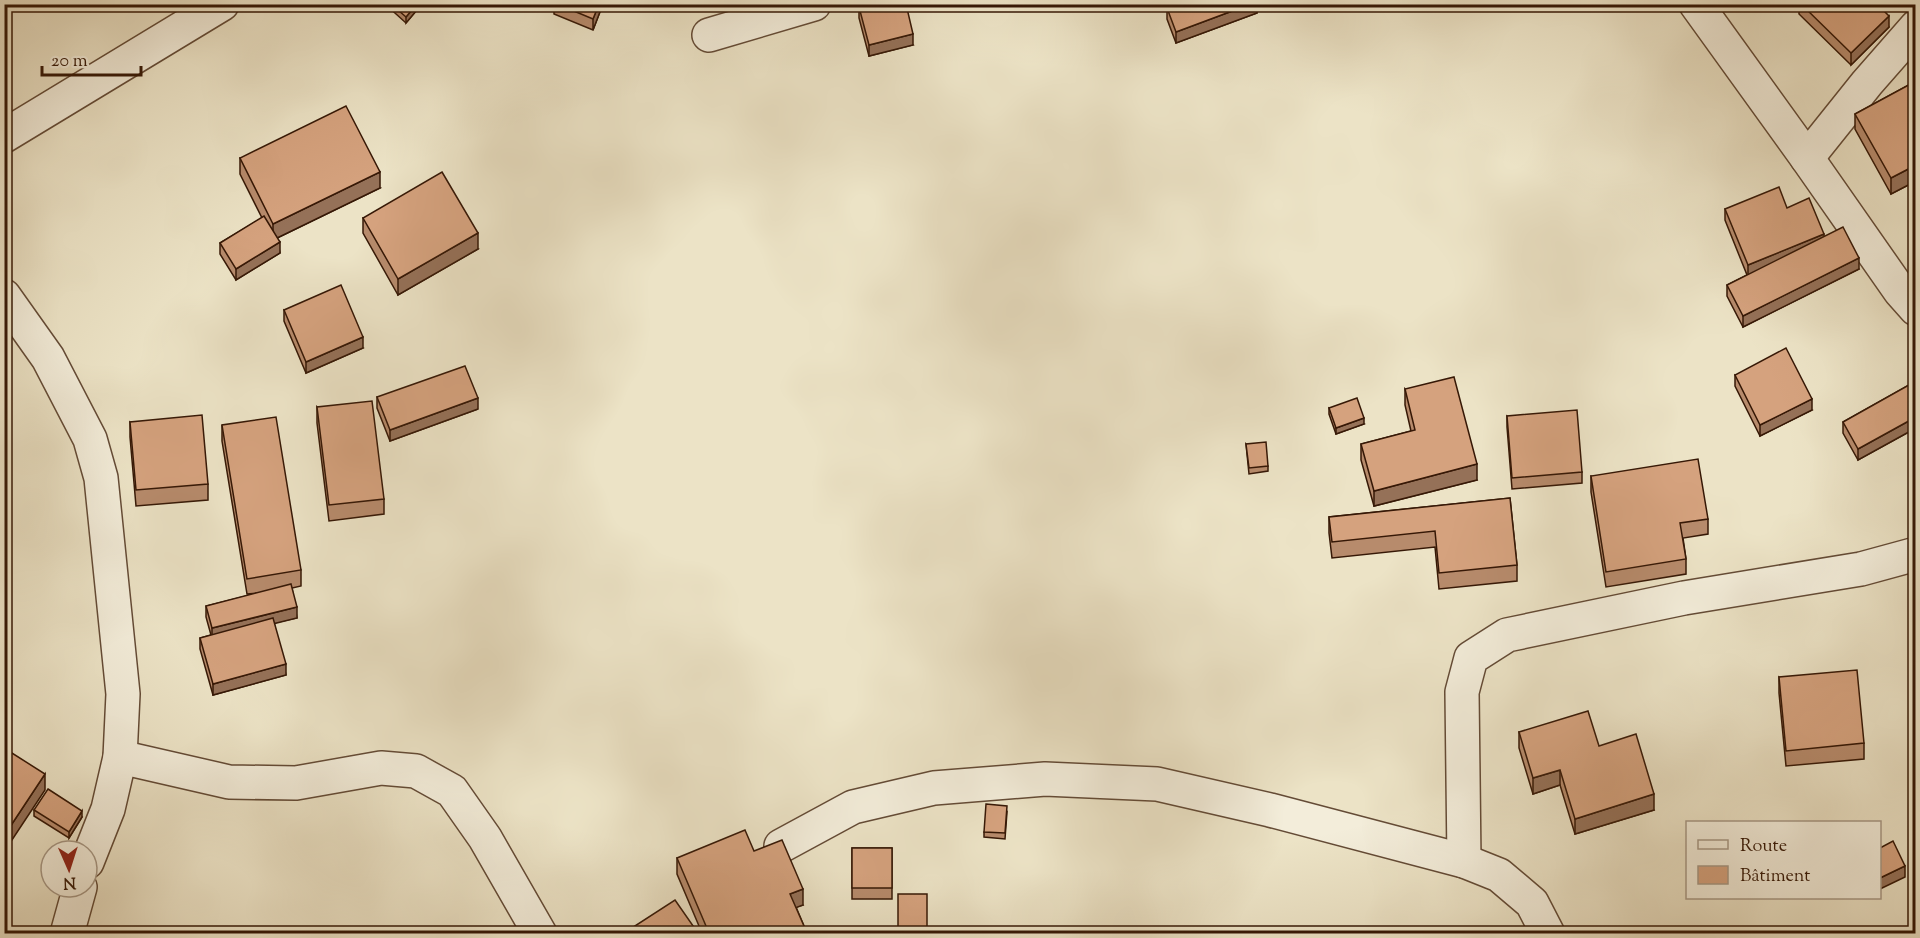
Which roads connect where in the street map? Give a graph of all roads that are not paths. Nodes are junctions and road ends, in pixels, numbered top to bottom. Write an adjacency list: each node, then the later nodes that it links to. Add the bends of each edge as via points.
1 (222, 4): 6 (street)
2 (814, 4): 5 (street)
3 (1696, 4): 7 (street)
4 (1916, 27): 7 (street)
5 (709, 34)
6 (4, 136)
7 (1807, 158): 9 (street)
8 (4, 296): 11 (street, via 48,358 90,439 101,478 123,694)
9 (1916, 309)
10 (1916, 554): 14 (street, via 1861,568 1684,598 1506,635 1471,658 1462,692)
11 (120, 757): 12 (street, via 108,809); 17 (street, via 229,782 296,783 381,768 416,771 452,791 485,838)
12 (96, 839)
13 (781, 846): 14 (street, via 854,807 934,788 1045,779 1157,784)
14 (1464, 861): 18 (street, via 1499,875 1532,903)
15 (77, 899): 16 (street)
16 (68, 933)
17 (540, 933)
18 (1548, 933)

